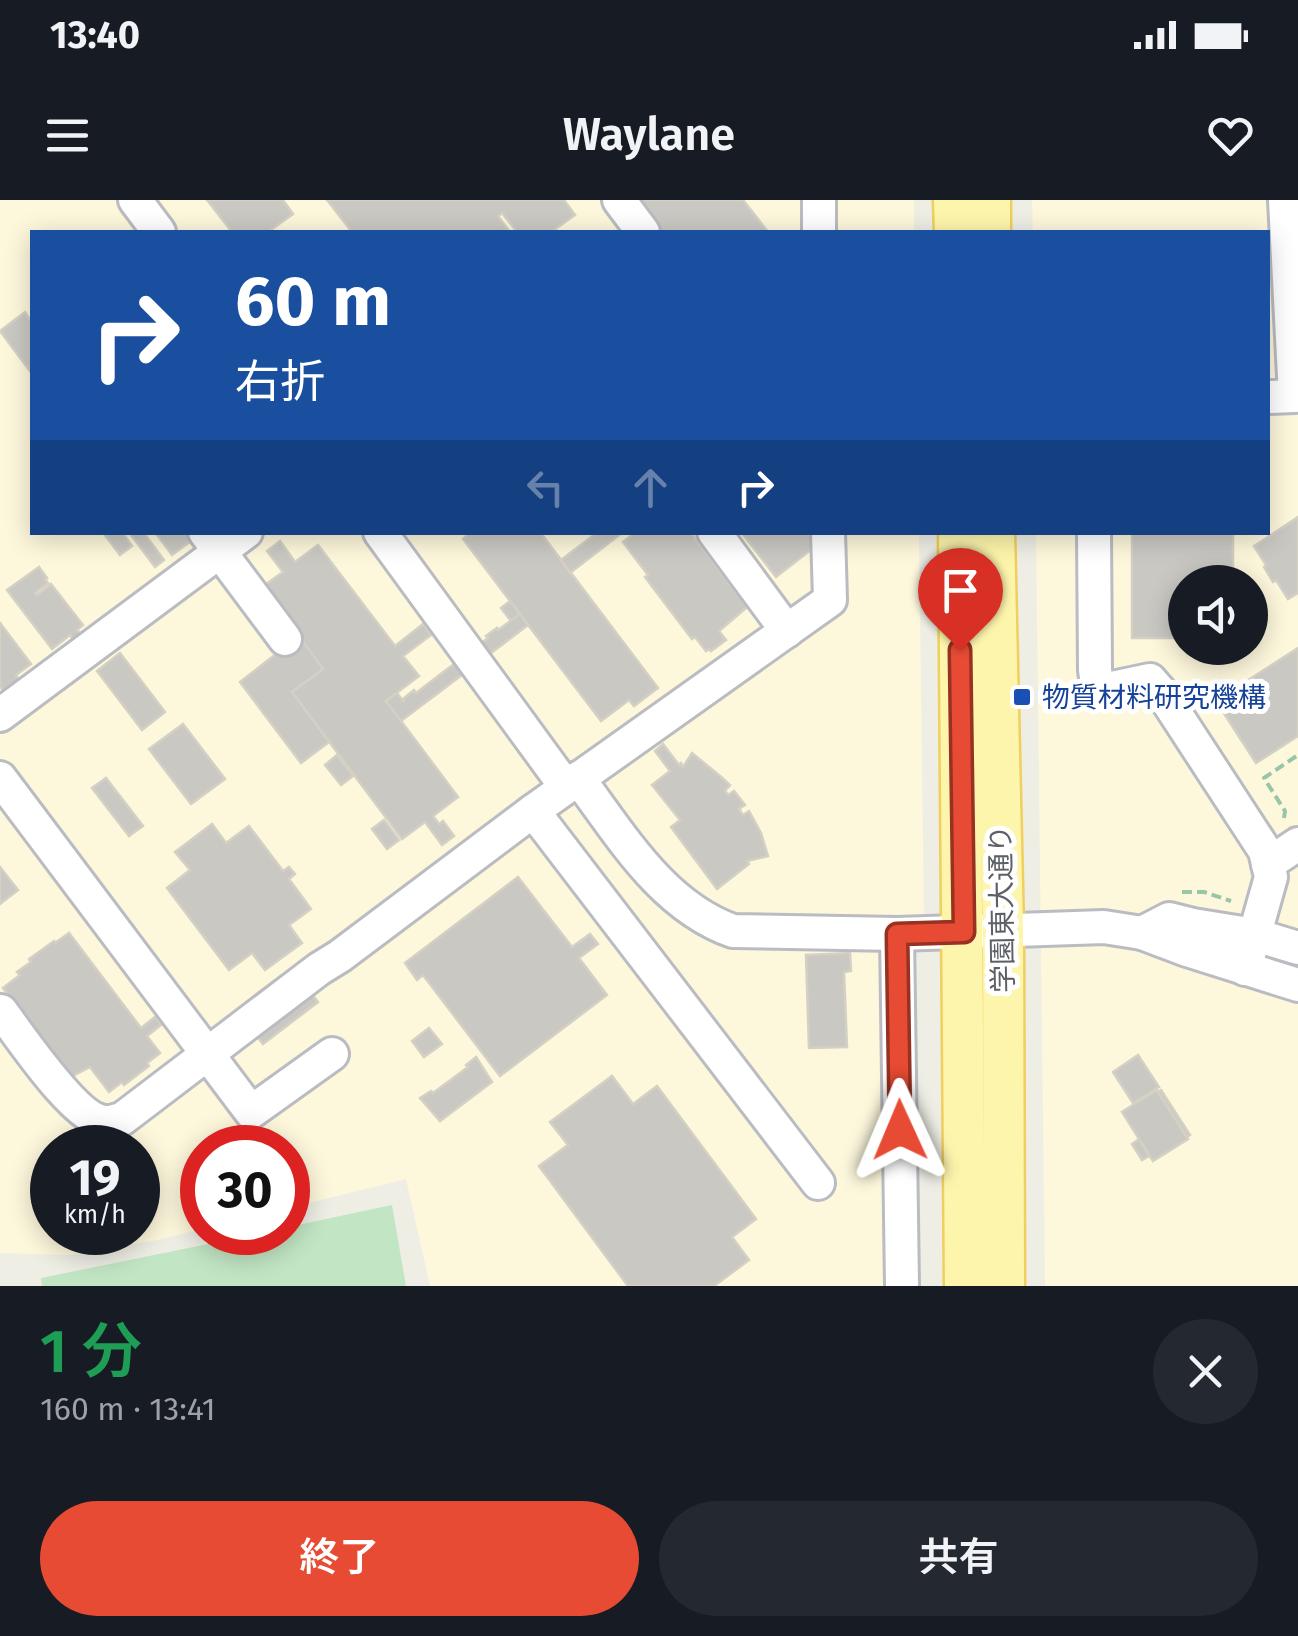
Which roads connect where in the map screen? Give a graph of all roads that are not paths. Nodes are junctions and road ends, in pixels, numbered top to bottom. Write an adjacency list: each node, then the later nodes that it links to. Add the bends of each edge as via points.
1 (134, 200): 7 (street)
2 (618, 200): 8 (street)
3 (819, 200): 9 (street)
4 (954, 200): 10 (main road)
5 (990, 200): 11 (main road)
6 (1285, 200): 12 (street, via 1296,396)
7 (153, 230)
8 (641, 230)
9 (820, 230)
10 (955, 230)
11 (990, 230)
12 (1270, 398)
13 (382, 535): 24 (street)
14 (716, 535): 20 (street)
15 (828, 535): 20 (street, via 830,600)
16 (959, 535): 30 (main road, 学園東大通り)
17 (994, 535): 29 (main road, 学園東大通り)
18 (1094, 535): 27 (street, via 1098,691 1150,680)
19 (224, 539): 21 (street); 22 (street)
20 (786, 630): 24 (street)
21 (285, 639)
22 (0, 714)
23 (1, 782): 37 (street)
24 (572, 782): 25 (street); 32 (street, via 665,888 708,922 733,932)
25 (533, 811): 37 (street); 39 (street)
26 (1289, 835): 27 (street)
27 (1268, 864): 28 (street, via 1268,892)
28 (1249, 919): 31 (street, via 1194,925 1169,919); 33 (street); 34 (street)
29 (1004, 930): 30 (street); 31 (street, via 1104,926); 42 (main road, 学園東大通り)
30 (964, 932): 32 (street); 41 (main road, 学園東大通り)
31 (1142, 933): 34 (street)
32 (897, 934): 40 (street)
33 (1298, 948)
34 (1245, 968): 35 (street)
35 (1298, 985)
36 (1, 1011): 37 (street, via 74,1104 104,1123 122,1119)
37 (207, 1054): 38 (street, via 250,1112)
38 (332, 1054)
39 (818, 1184)
40 (902, 1286)
41 (965, 1286)
42 (1004, 1286)

